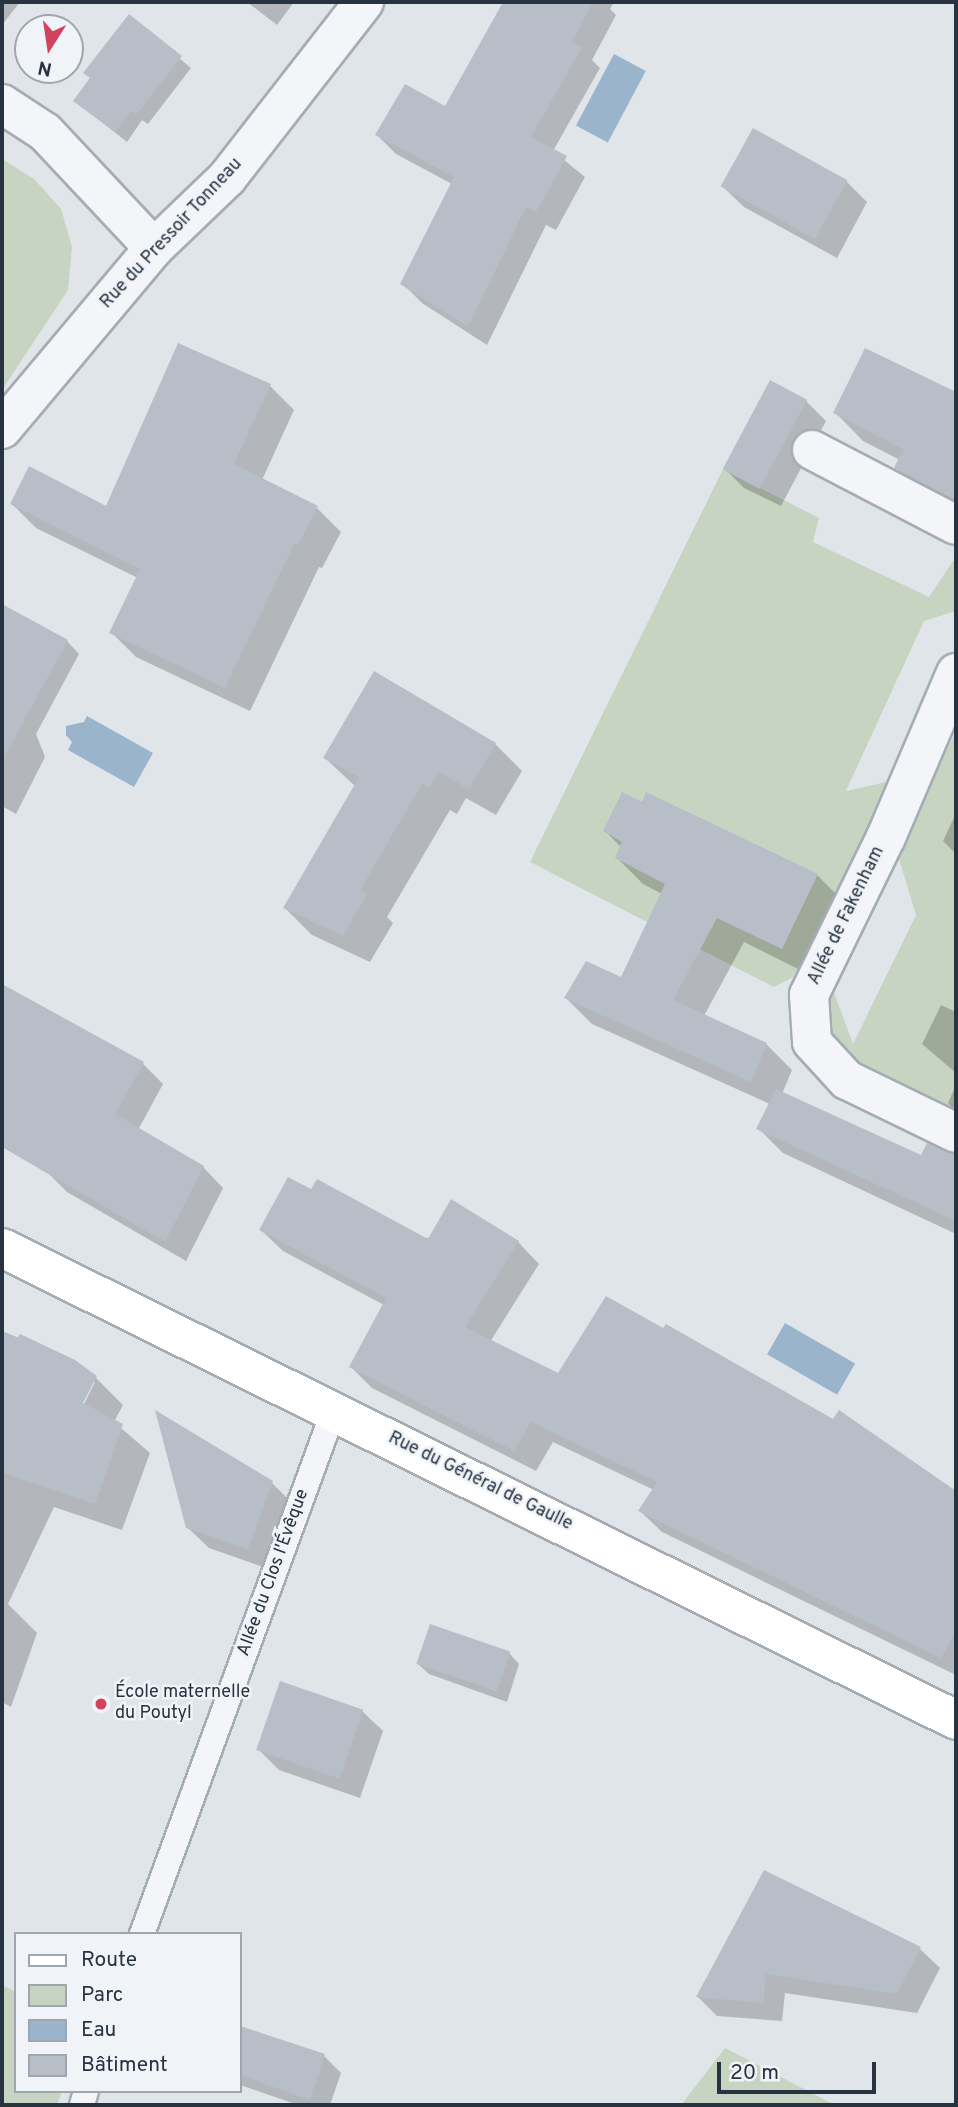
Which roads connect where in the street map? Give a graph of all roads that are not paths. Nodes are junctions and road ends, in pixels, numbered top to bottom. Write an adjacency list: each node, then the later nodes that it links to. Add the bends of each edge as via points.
1 (364, 2): 3 (street, Rue du Pressoir Tonneau, via 227,178)
2 (2, 104): 3 (street, via 45,132)
3 (154, 248): 4 (street, Rue du Pressoir Tonneau)
4 (2, 429)
5 (812, 450): 6 (street)
6 (956, 525)
7 (956, 673): 8 (street, Allée de Fakenham, via 886,837 808,995 812,1042 847,1080)
8 (956, 1133)
9 (2, 1248): 10 (main road, Rue du Général de Gaulle)
10 (334, 1410): 11 (main road, Rue du Général de Gaulle); 12 (lane, Allée du Clos l'Évêque)
11 (956, 1720)
12 (143, 1932)

